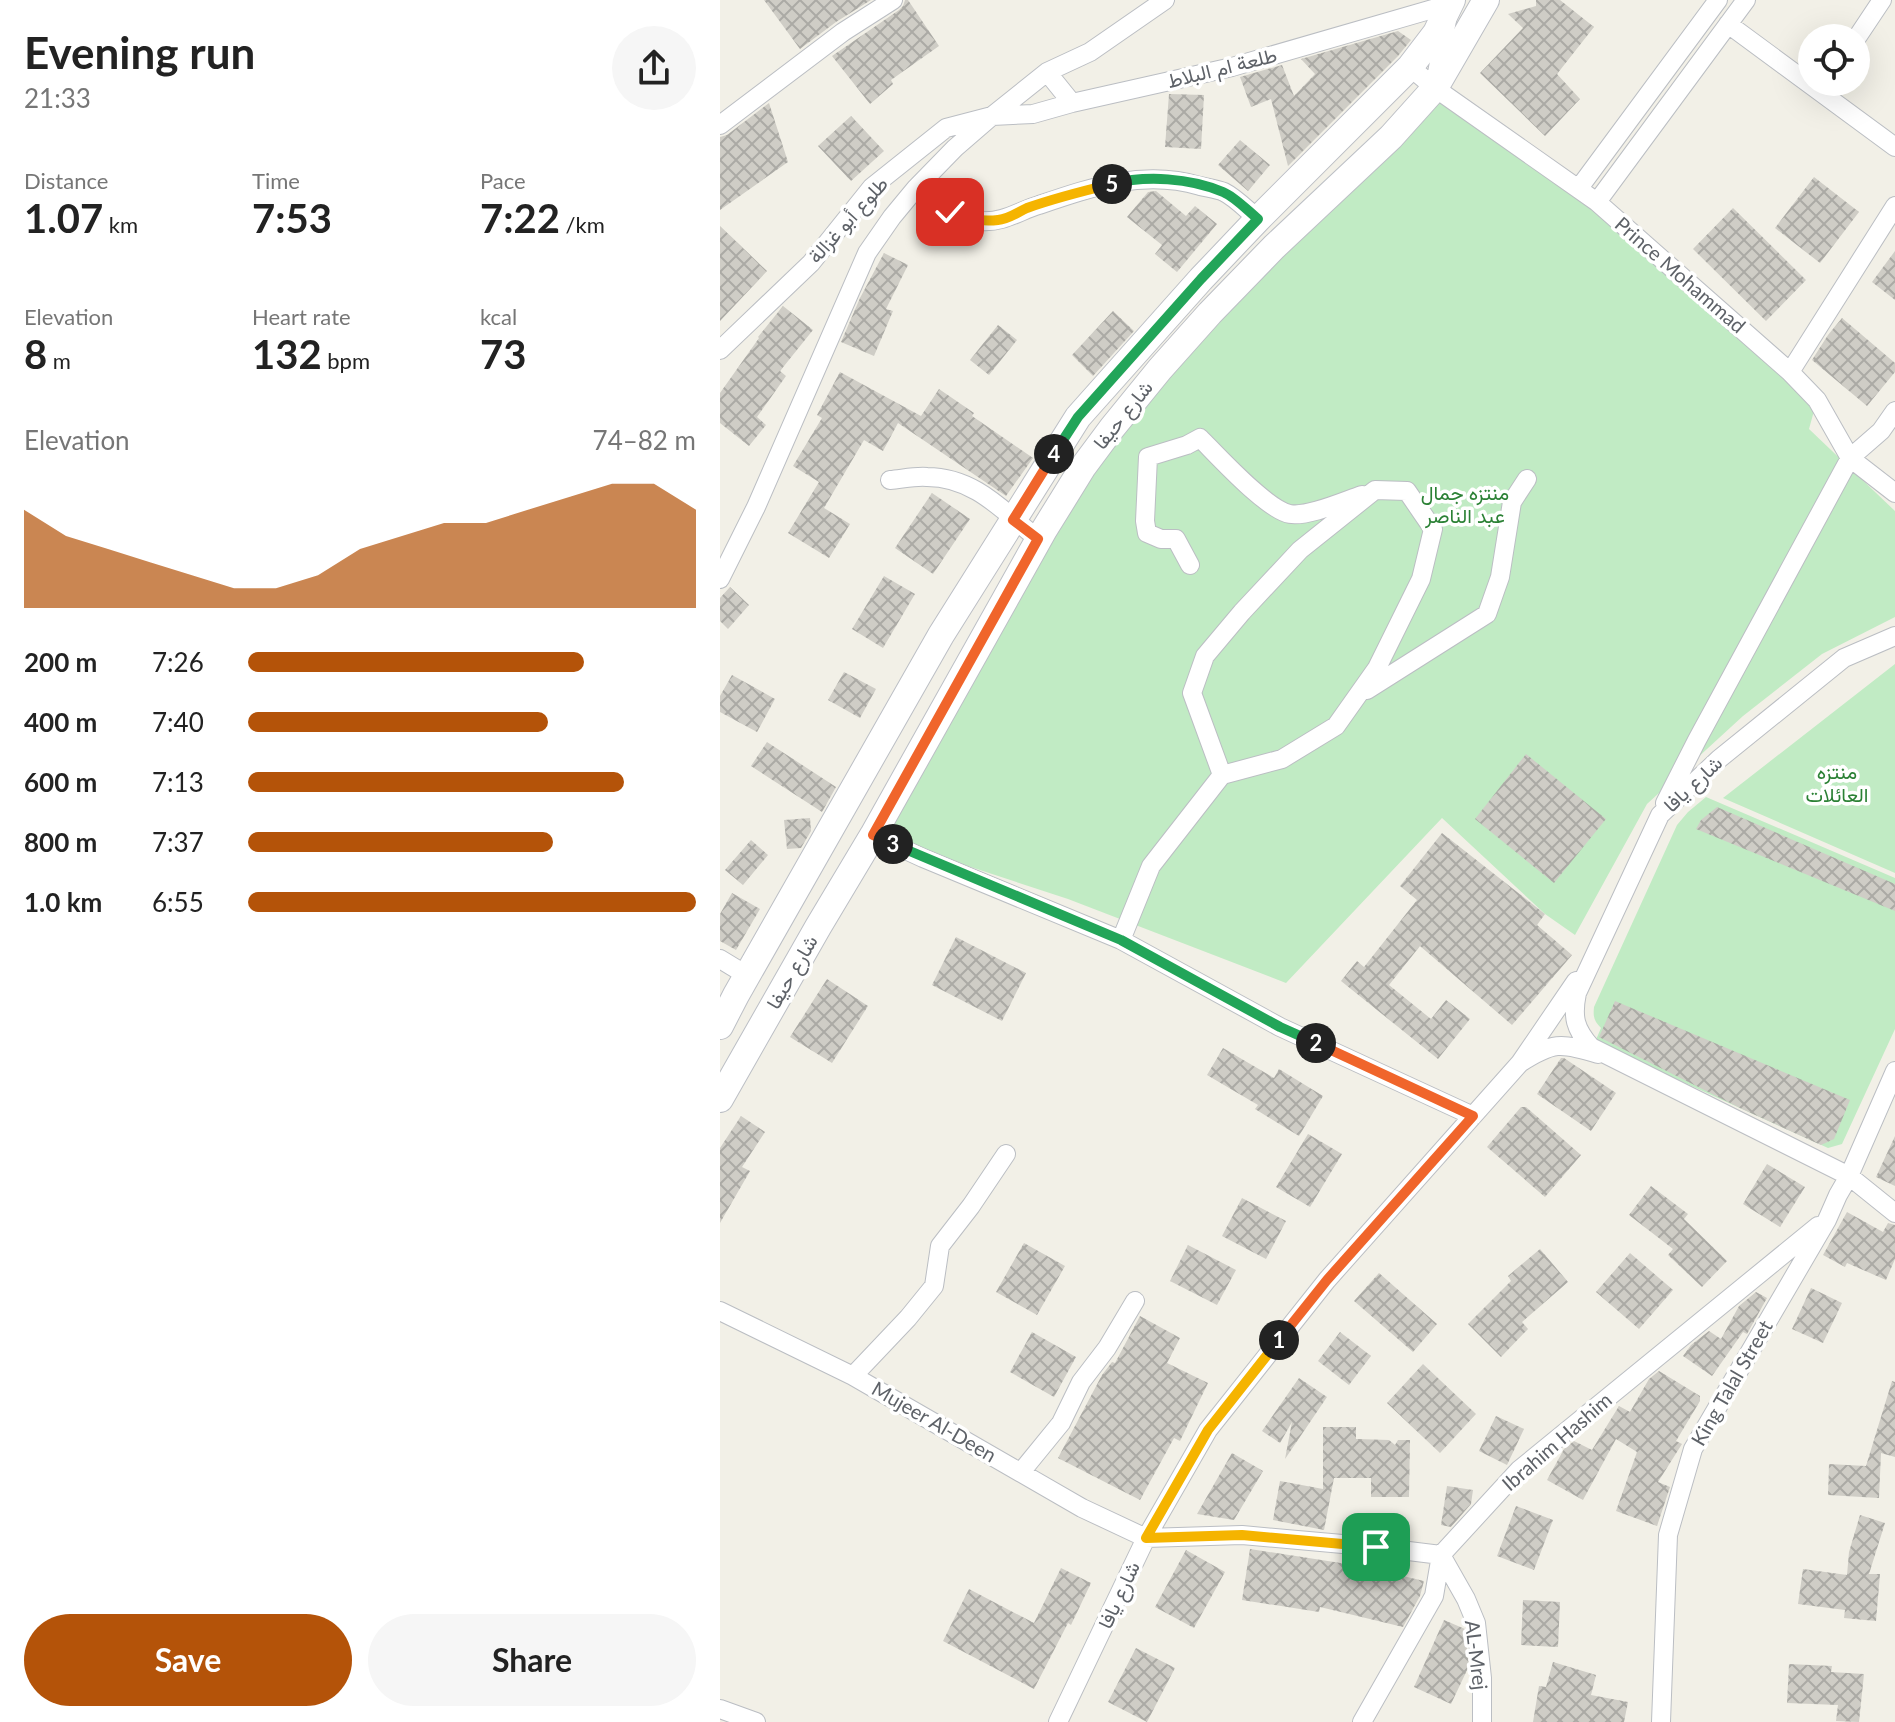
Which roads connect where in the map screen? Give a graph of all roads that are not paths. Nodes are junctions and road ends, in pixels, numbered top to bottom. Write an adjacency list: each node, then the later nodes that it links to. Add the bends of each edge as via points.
1 (893, 0): 19 (street)
2 (1165, 0): 12 (street, via 1090,52)
3 (1486, 0): 13 (main road, شارع حيفا)
4 (1718, 0): 22 (street)
5 (1746, 0): 8 (street)
6 (1882, 0): 9 (street)
7 (1451, 2): 10 (main road, شارع حيفا); 13 (street); 16 (street, طلعة ام البلاط, via 1232,67)
8 (1728, 24): 11 (street); 23 (street)
9 (1866, 24)
10 (1410, 67): 13 (street, Prince Mohammad); 25 (main road, شارع حيفا)
11 (1798, 70)
12 (1047, 72): 14 (street); 16 (street)
13 (1435, 88): 22 (street, Prince Mohammad); 35 (main road, شارع حيفا, via 1391,137 1254,266 1160,369 1083,467)
14 (1022, 93): 17 (street); 18 (street)
15 (1835, 96): 20 (street)
16 (1072, 103): 17 (street, طلعة ام البلاط)
17 (1033, 114): 18 (street, طلعة ام البلاط)
18 (992, 116): 21 (street); 26 (street, طلوع أبو غزالة, via 946,128 872,187 811,263)
19 (720, 125)
20 (1895, 147)
21 (916, 188): 25 (street, via 950,212 981,221 1006,219 1130,179 1184,181 1225,193); 37 (street, via 867,253)
22 (1579, 188): 23 (street, Prince Mohammad)
23 (1597, 202): 27 (street, Prince Mohammad)
24 (1895, 206): 27 (street)
25 (1258, 219): 34 (main road, شارع حيفا, via 1078,417)
26 (720, 350)
27 (1790, 372): 29 (street, Prince Mohammad, via 1817,400)
28 (1895, 411): 29 (street)
29 (1850, 458): 33 (street, Prince Mohammad); 41 (street)
30 (1527, 479): 39 (street, via 1512,502 1500,577 1487,614)
31 (890, 480): 34 (street, via 929,476 963,482)
32 (1375, 490): 36 (street, via 1315,511 1289,514 1264,501 1200,438 1148,457 1147,533 1176,539); 39 (street, via 1407,491 1433,529 1421,579); 40 (street, via 1300,550 1205,656 1192,693)
33 (1895, 493)
34 (1013, 520): 35 (street); 46 (main road, شارع حيفا)
35 (1038, 539): 42 (main road, شارع حيفا)
36 (1190, 565)
37 (720, 579)
38 (1895, 636): 41 (street, شارع يافا, via 1844,658 1719,759)
39 (1358, 695): 40 (street, via 1336,726 1282,759)
40 (1222, 775): 43 (street, via 1151,866)
41 (1660, 815): 44 (street, شارع يافا)
42 (873, 835): 43 (street); 51 (main road, شارع حيفا)
43 (1121, 940): 52 (street, via 1280,1027)
44 (1596, 953): 48 (street, شارع يافا, via 1574,1008 1581,1036); 49 (street, شارع يافا)
45 (720, 959): 46 (street)
46 (735, 989): 47 (main road, شارع حيفا)
47 (720, 1026)
48 (1598, 1052): 49 (street, via 1555,1046); 54 (street)
49 (1520, 1063): 52 (street, شارع يافا)
50 (1895, 1071): 54 (street, King Talal Street)
51 (720, 1099)
52 (1473, 1116): 61 (street, شارع يافا, via 1327,1280 1208,1430)
53 (1006, 1154): 59 (street, via 940,1246 934,1286)
54 (1849, 1176): 55 (street); 56 (street, King Talal Street)
55 (1895, 1213)
56 (1827, 1220): 62 (street, Ibrahim Hashim, via 1519,1470); 68 (street, King Talal Street, via 1693,1449 1668,1535)
57 (1135, 1301): 60 (street, via 1081,1382 1061,1423)
58 (720, 1311): 59 (street, Mujeer Al-Deen)
59 (853, 1376): 60 (street, Mujeer Al-Deen)
60 (1021, 1472): 61 (street, Mujeer Al-Deen)
61 (1146, 1538): 62 (street, via 1242,1535); 65 (street, شارع يافا)
62 (1441, 1555): 66 (street, via 1434,1596); 67 (street, AL-Mrej, via 1476,1623)
63 (720, 1709): 64 (street)
64 (756, 1722)
65 (1058, 1722)
66 (1362, 1722)
67 (1482, 1722)
68 (1661, 1722)

